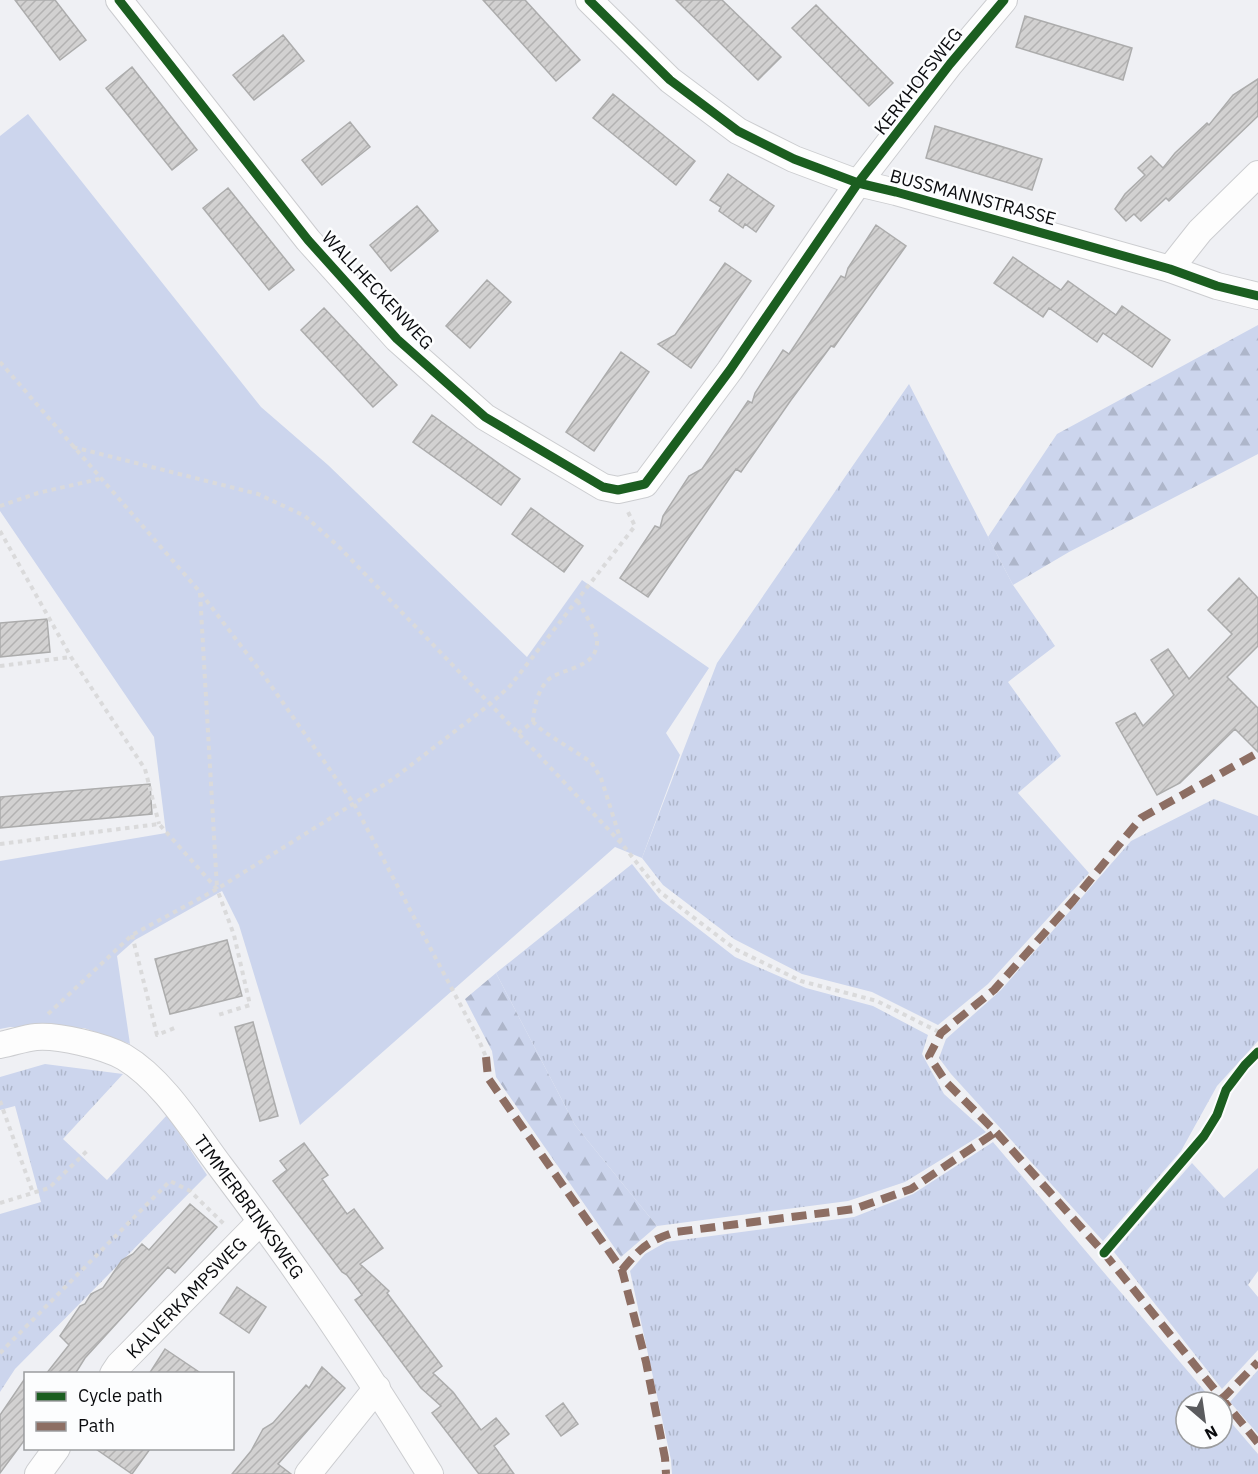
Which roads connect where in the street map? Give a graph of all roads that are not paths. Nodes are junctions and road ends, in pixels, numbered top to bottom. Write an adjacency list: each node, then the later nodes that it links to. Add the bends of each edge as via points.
1 (119, 0): 5 (street, WALLHECKENWEG, via 308,240 397,339 485,417 603,487 618,490 645,484 730,370)
2 (589, 0): 5 (street, BUSSMANNSTRASSE, via 670,80 738,131 794,159)
3 (1004, 0): 5 (street, KERKHOFSWEG)
4 (1258, 174): 6 (street, via 1200,231)
5 (858, 183): 6 (street, BUSSMANNSTRASSE)
6 (1170, 269): 7 (street, BUSSMANNSTRASSE)
7 (1258, 296)
8 (0, 1045): 9 (street, TIMMERBRINKSWEG, via 37,1037 75,1040 123,1057 153,1081 181,1113)
9 (261, 1221): 10 (street, KALVERKAMPSWEG); 11 (street, TIMMERBRINKSWEG)
10 (114, 1372)
11 (377, 1388): 14 (street); 15 (street, TIMMERBRINKSWEG)
12 (56, 1450): 13 (street)
13 (38, 1474)
14 (308, 1474)
15 (430, 1474)

